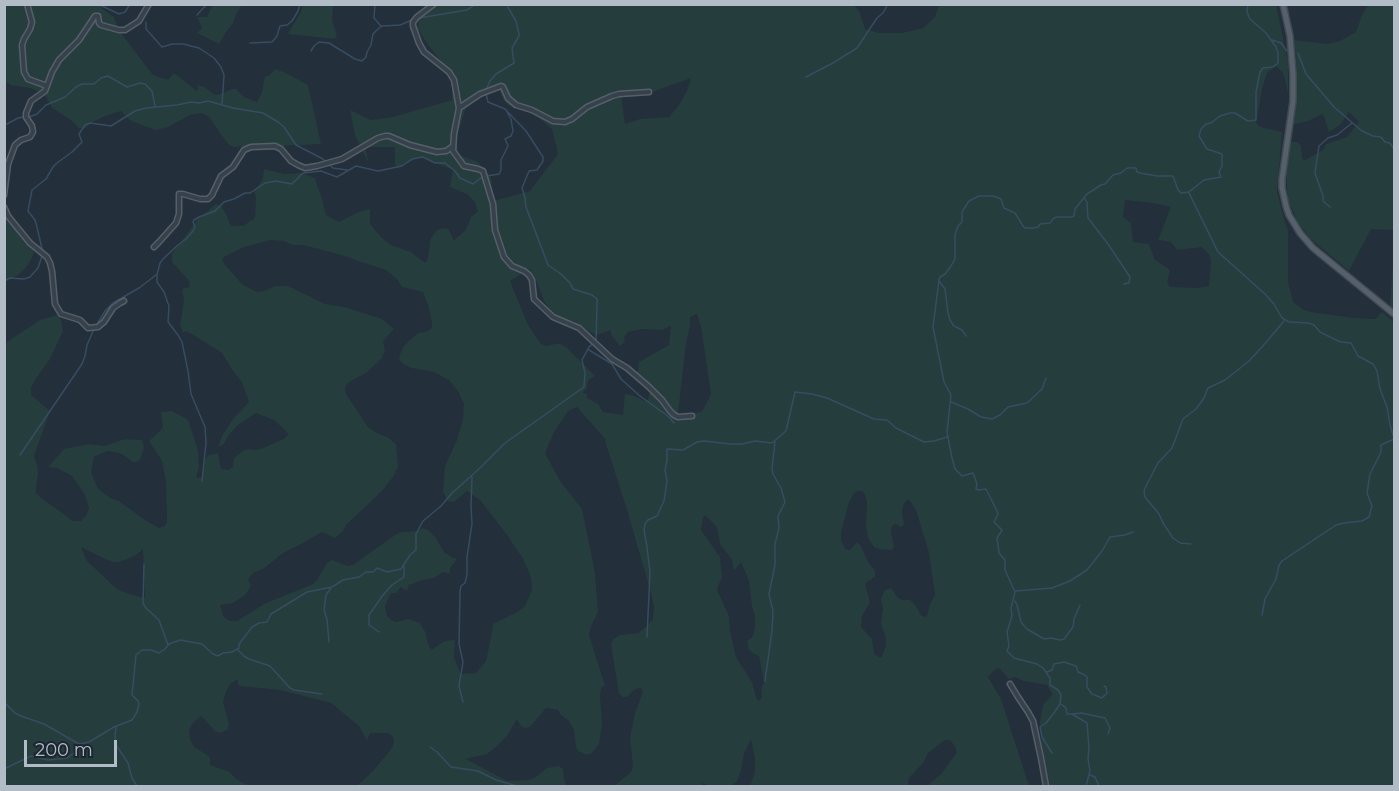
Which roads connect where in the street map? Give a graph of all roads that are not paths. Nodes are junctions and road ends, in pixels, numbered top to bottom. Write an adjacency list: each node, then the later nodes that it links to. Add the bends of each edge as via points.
1 (27, 4): 5 (street, via 32,22 22,45 24,72 28,79)
2 (150, 4): 5 (street, via 139,21 125,30 101,25 98,16 94,16 57,64)
3 (434, 4): 7 (street, via 415,18 413,26 424,52 452,76)
4 (1283, 4): 13 (main road, via 1293,74 1282,179 1289,215 1313,248)
5 (47, 86): 9 (street, via 31,101 26,113 33,132 15,145)
6 (649, 92): 7 (street, via 612,96 565,122 516,105 501,86)
7 (459, 108): 8 (street)
8 (452, 146): 11 (street, via 437,152 382,136 342,159 308,168 294,163 275,146 249,147 234,167 221,176 208,199 178,194 176,223); 14 (street, via 464,166 483,171 494,204 494,224 502,253 512,266 531,277 537,303 554,319 579,328 648,386 674,416)
9 (4, 195)
10 (4, 207): 12 (street, via 15,226 50,262 55,304 61,314 80,320 88,328 98,327)
11 (154, 247)
12 (124, 301)
13 (1395, 314)
14 (692, 416)
15 (1010, 684): 16 (street, via 1033,721)
16 (1046, 786)

